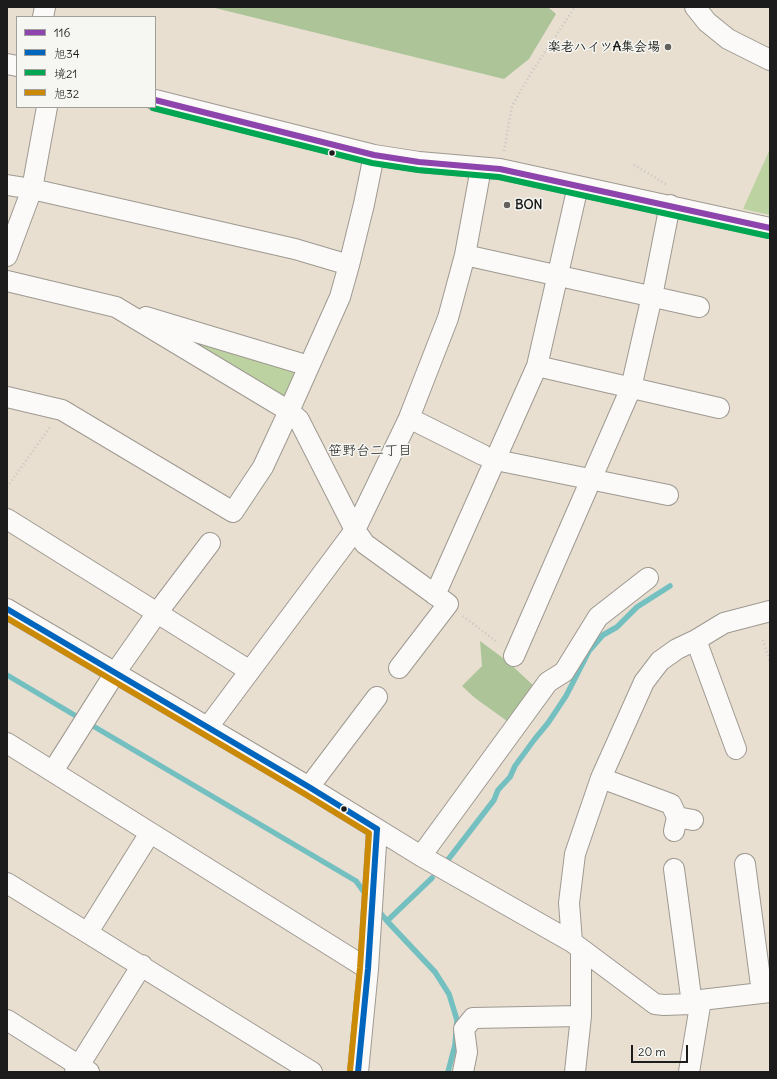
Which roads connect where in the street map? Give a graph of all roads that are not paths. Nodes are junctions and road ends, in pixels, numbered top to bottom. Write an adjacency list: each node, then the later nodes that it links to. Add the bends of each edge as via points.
1 (695, 7): 2 (street, via 707,22 728,39)
2 (770, 60)
3 (156, 100): 5 (street)
4 (47, 108): 9 (street)
5 (374, 155): 6 (street); 14 (street)
6 (481, 168): 8 (street, via 500,169); 12 (street)
7 (7, 186): 9 (street)
8 (578, 186): 10 (street); 15 (street)
9 (32, 189): 13 (street); 14 (street, via 295,249)
10 (670, 205): 11 (street); 17 (street)
11 (770, 228)
12 (465, 255): 15 (street); 26 (street, via 448,318)
13 (7, 256)
14 (349, 265): 20 (street, via 340,297)
15 (559, 276): 17 (street); 21 (street)
16 (7, 281): 18 (street)
17 (652, 296): 19 (street); 22 (street)
18 (116, 307): 20 (street); 25 (street)
19 (699, 307)
20 (309, 366): 25 (street)
21 (537, 366): 22 (street); 27 (street)
22 (631, 388): 24 (street); 28 (street)
23 (7, 397): 25 (street, via 62,410 233,512 262,467)
24 (719, 408)
25 (289, 411): 31 (street, via 299,420)
26 (409, 418): 27 (street); 31 (street)
27 (490, 457): 28 (street); 34 (street)
28 (592, 479): 29 (street); 39 (street)
29 (668, 495)
30 (7, 519): 36 (street)
31 (355, 530): 34 (street, via 365,544); 41 (street)
32 (210, 543): 36 (street)
33 (648, 578): 53 (street, via 598,617 564,672 548,682)
34 (441, 600): 40 (street)
35 (7, 609): 42 (street)
36 (157, 613): 41 (street); 42 (street)
37 (770, 613): 38 (street, via 724,623)
38 (696, 640): 46 (street); 48 (street, via 660,661 644,682)
39 (514, 656)
40 (399, 668)
41 (250, 671): 44 (street)
42 (115, 673): 44 (street); 47 (street)
43 (377, 697): 49 (street)
44 (208, 728): 49 (street)
45 (7, 742): 47 (street)
46 (736, 749)
47 (53, 772): 52 (street)
48 (601, 778): 50 (street, via 671,804); 58 (street, via 575,854 569,903)
49 (309, 787): 51 (street)
50 (681, 822)
51 (377, 829): 53 (street); 60 (street)
52 (150, 833): 57 (street); 60 (street)
53 (421, 856): 58 (street)
54 (745, 864): 61 (street)
55 (674, 868): 62 (street)
56 (7, 883): 57 (street)
57 (88, 932): 59 (street)
58 (576, 945): 62 (street, via 654,1004); 63 (street)
59 (142, 966): 65 (street); 66 (street)
60 (368, 969): 67 (street)
61 (766, 992): 62 (street)
62 (697, 1002): 70 (street)
63 (580, 1016): 68 (street, via 473,1018 464,1029 466,1052); 69 (street)
64 (7, 1020): 65 (street)
65 (81, 1070)
66 (312, 1072)
67 (358, 1072)
68 (463, 1072)
69 (575, 1072)
70 (688, 1072)

